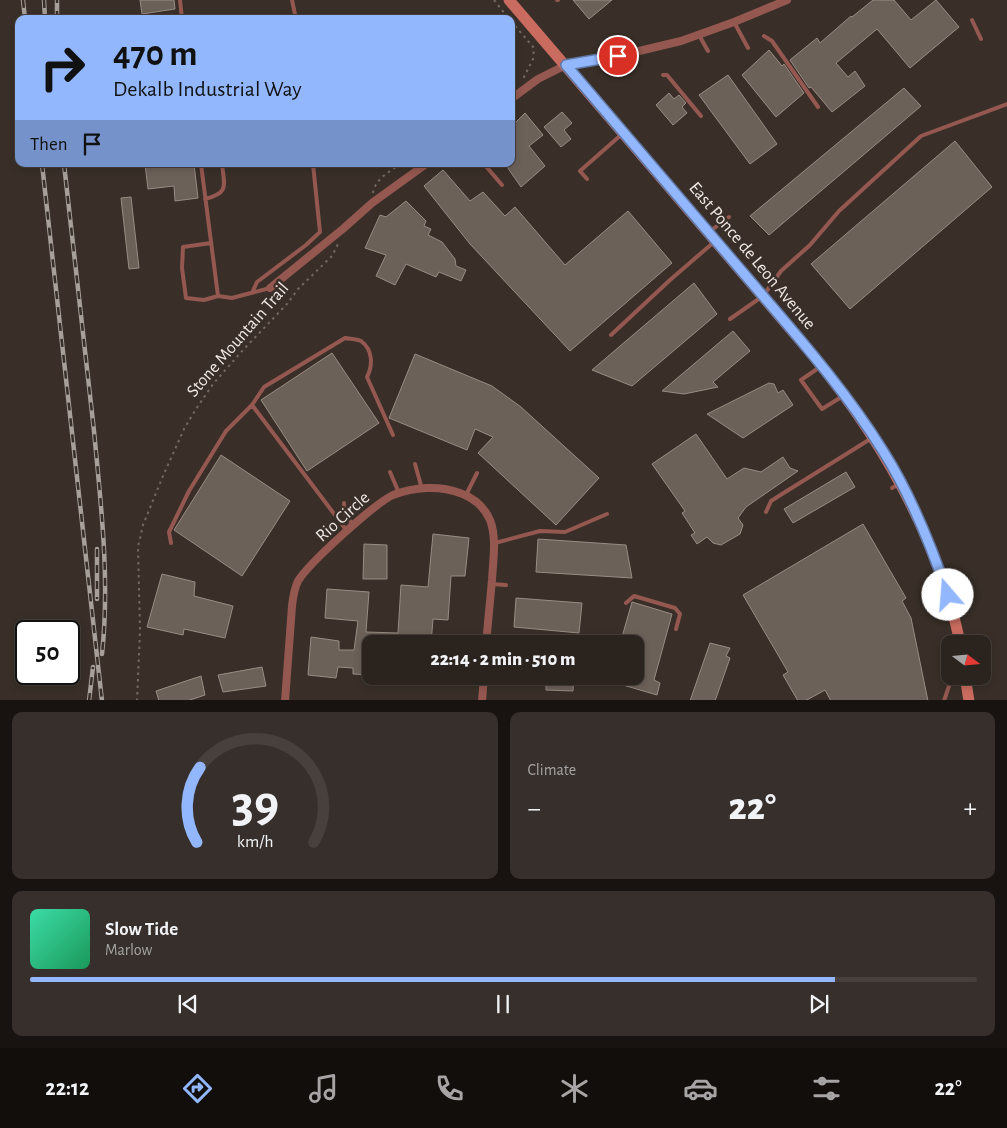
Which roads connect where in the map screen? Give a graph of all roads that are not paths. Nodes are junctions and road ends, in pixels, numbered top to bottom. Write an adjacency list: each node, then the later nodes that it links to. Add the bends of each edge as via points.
1 (180, 0): 5 (lane)
2 (292, 0): 6 (lane)
3 (509, 0): 14 (main road, East Ponce de Leon Avenue)
4 (787, 0): 8 (street)
5 (182, 15)
6 (295, 15)
7 (972, 20): 11 (lane)
8 (734, 22): 9 (street); 12 (lane)
9 (699, 35): 13 (lane); 14 (street, via 637,52)
10 (764, 36): 18 (lane, via 772,41)
11 (980, 39)
12 (748, 48)
13 (708, 51)
14 (566, 65): 16 (street, via 538,79); 20 (main road, East Ponce de Leon Avenue)
15 (662, 75): 19 (lane, via 667,75)
16 (515, 96)
17 (1007, 104): 35 (lane, via 921,136 838,211 781,271)
18 (818, 106)
19 (701, 116)
20 (624, 132): 26 (lane, via 580,171); 30 (main road, East Ponce de Leon Avenue)
21 (201, 167): 28 (lane)
22 (222, 167): 28 (lane, via 222,191 218,196)
23 (313, 167): 33 (lane, via 320,232 257,282)
24 (422, 167): 32 (street, via 372,203)
25 (487, 167): 27 (lane)
26 (587, 179)
27 (502, 185)
28 (206, 198): 31 (lane)
29 (729, 216): 30 (lane)
30 (712, 237): 35 (main road, East Ponce de Leon Avenue); 37 (lane)
31 (211, 243): 34 (lane); 34 (lane, via 183,247 182,268 186,298 204,300)
32 (270, 288): 33 (lane)
33 (252, 293): 34 (lane, via 232,298)
34 (218, 296)
35 (763, 296): 36 (lane); 38 (main road, East Ponce de Leon Avenue, via 791,336)
36 (730, 319)
37 (611, 335)
38 (822, 365): 39 (main road, East Ponce de Leon Avenue); 39 (lane, via 801,380 822,409)
39 (845, 395): 42 (main road, East Ponce de Leon Avenue)
40 (252, 405): 41 (lane, via 264,388 345,338 360,340 370,352 371,369 367,377); 53 (lane); 54 (lane, via 226,431 189,491 168,532)
41 (393, 435)
42 (873, 436): 50 (lane, via 782,494 771,502); 61 (main road, East Ponce de Leon Avenue, via 896,485 912,504 948,595)
43 (415, 464): 46 (lane)
44 (390, 472): 47 (lane)
45 (477, 473): 48 (lane)
46 (422, 488): 47 (street, Rio Circle); 48 (street, Rio Circle, via 443,488)
47 (399, 493): 52 (street, Rio Circle, via 376,506)
48 (466, 495): 55 (street, Rio Circle, via 485,511 492,527)
49 (344, 502): 52 (lane, via 344,512)
50 (766, 512)
51 (607, 514): 55 (lane, via 565,532 540,531)
52 (354, 526): 53 (street, Rio Circle)
53 (347, 532): 65 (street, Rio Circle, via 305,572 293,593 289,611)
54 (171, 543)
55 (494, 544): 56 (street, Rio Circle)
56 (491, 584): 57 (lane); 60 (street, Rio Circle)
57 (506, 584)
58 (626, 603): 59 (lane, via 634,596 675,608 680,614)
59 (676, 629)
60 (487, 635)
61 (958, 635)
62 (483, 685): 66 (street)
63 (949, 685): 67 (lane)
64 (967, 685): 68 (main road)
65 (285, 700)
66 (482, 700)
67 (944, 700)
68 (970, 700)

